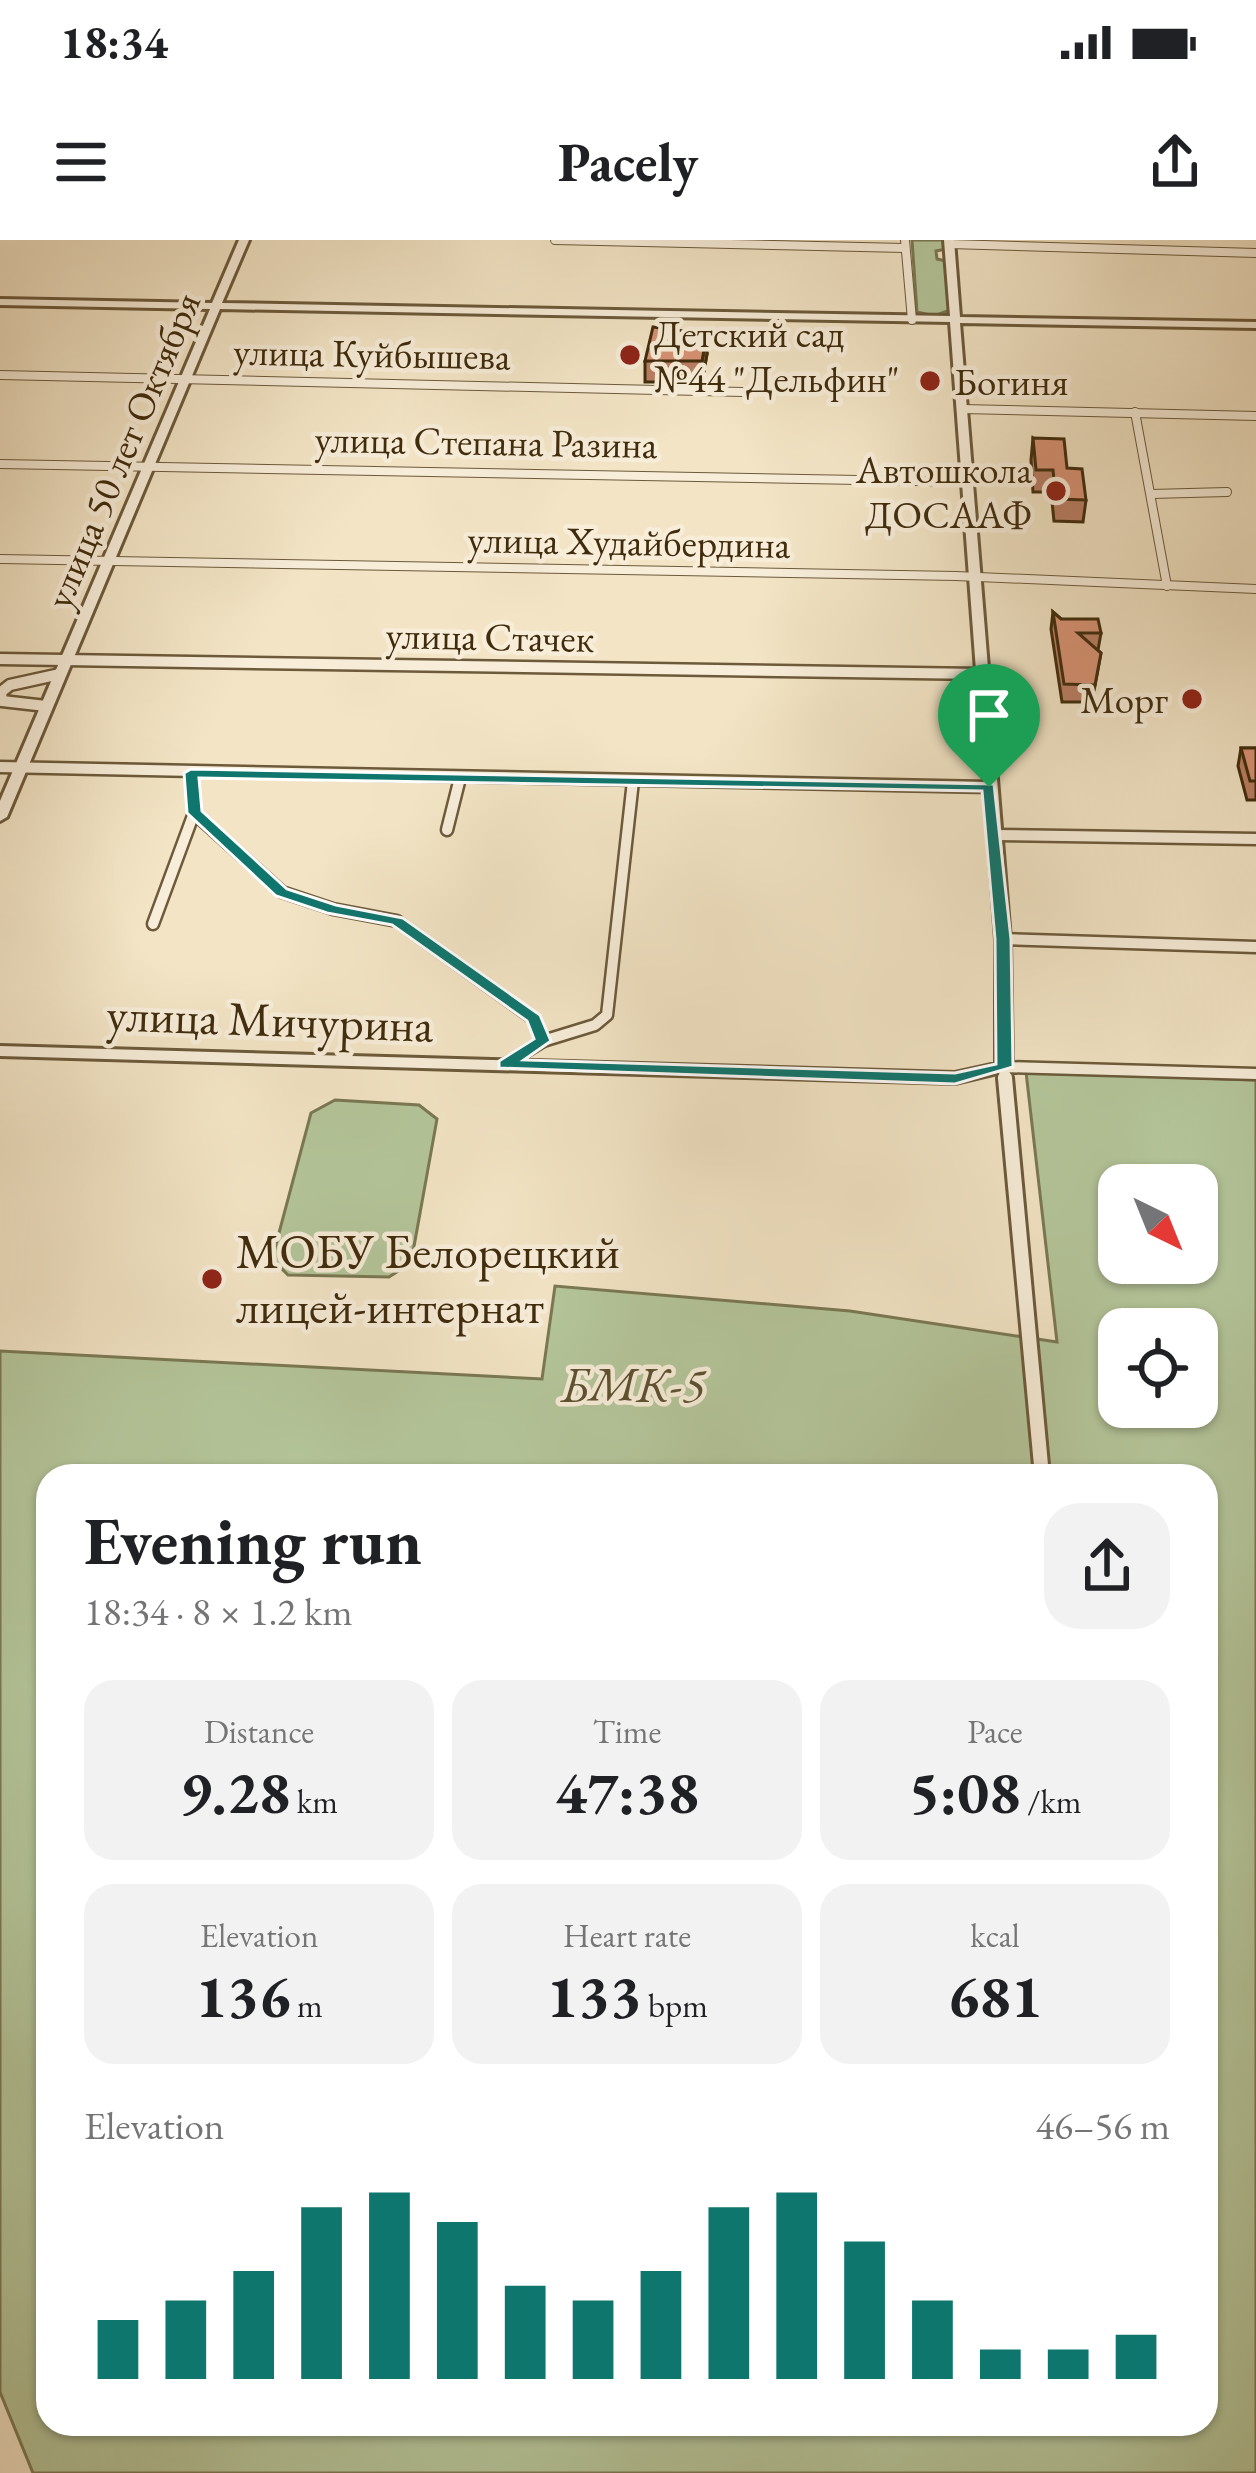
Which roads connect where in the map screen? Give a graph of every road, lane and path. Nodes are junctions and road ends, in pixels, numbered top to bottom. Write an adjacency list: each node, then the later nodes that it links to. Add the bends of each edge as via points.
1 (244, 240): 7 (street, улица 50 лет Октября)
2 (555, 240): 4 (street)
3 (949, 242): 5 (street); 9 (street)
4 (905, 244): 8 (street)
5 (1256, 253)
6 (0, 302): 7 (street)
7 (217, 306): 8 (street); 12 (street, улица 50 лет Октября)
8 (912, 320): 9 (street)
9 (956, 321): 10 (street); 14 (street)
10 (1256, 325)
11 (0, 375): 12 (street, улица Куйбышева)
12 (185, 379): 13 (street, улица Куйбышева); 18 (street, улица 50 лет Октября)
13 (742, 392)
14 (962, 409): 15 (street); 19 (street)
15 (1135, 412): 16 (street); 21 (street)
16 (1256, 416)
17 (0, 464): 18 (street, улица Степана Разина)
18 (147, 464): 19 (street, улица Степана Разина); 23 (street, улица 50 лет Октября)
19 (970, 482): 24 (street)
20 (1227, 492): 21 (street)
21 (1151, 494): 25 (street)
22 (0, 559): 23 (street, улица Худайбердина)
23 (106, 562): 24 (street, улица Худайбердина); 28 (street, улица 50 лет Октября)
24 (975, 580): 25 (street, улица Худайбердина); 30 (street)
25 (1167, 586): 26 (street, улица Худайбердина)
26 (1256, 590)
27 (0, 658): 28 (street, улица Стачек)
28 (67, 659): 29 (street, улица 50 лет Октября); 30 (street, улица Стачек)
29 (60, 674): 31 (street, улица 50 лет Октября); 31 (street, via 1,692 2,701)
30 (980, 674): 37 (street)
31 (46, 706): 33 (street, улица 50 лет Октября)
32 (0, 767): 33 (street)
33 (21, 767): 34 (street); 39 (street, улица 50 лет Октября)
34 (191, 773): 35 (street); 38 (street)
35 (460, 778): 36 (street); 40 (street)
36 (632, 781): 37 (street); 46 (street, via 607,1015)
37 (989, 787): 41 (street)
38 (194, 813): 43 (street); 46 (street, via 282,892 397,921 534,1018)
39 (0, 817)
40 (447, 830)
41 (994, 835): 42 (street); 44 (street)
42 (1256, 839)
43 (153, 924)
44 (1003, 939): 45 (street); 49 (street)
45 (1256, 947)
46 (543, 1041): 48 (street)
47 (0, 1051): 48 (street, улица Мичурина)
48 (505, 1065): 49 (street, улица Мичурина, via 955,1078)
49 (1004, 1067): 50 (street, улица Мичурина); 51 (street)
50 (1256, 1074)
51 (1041, 1464)

